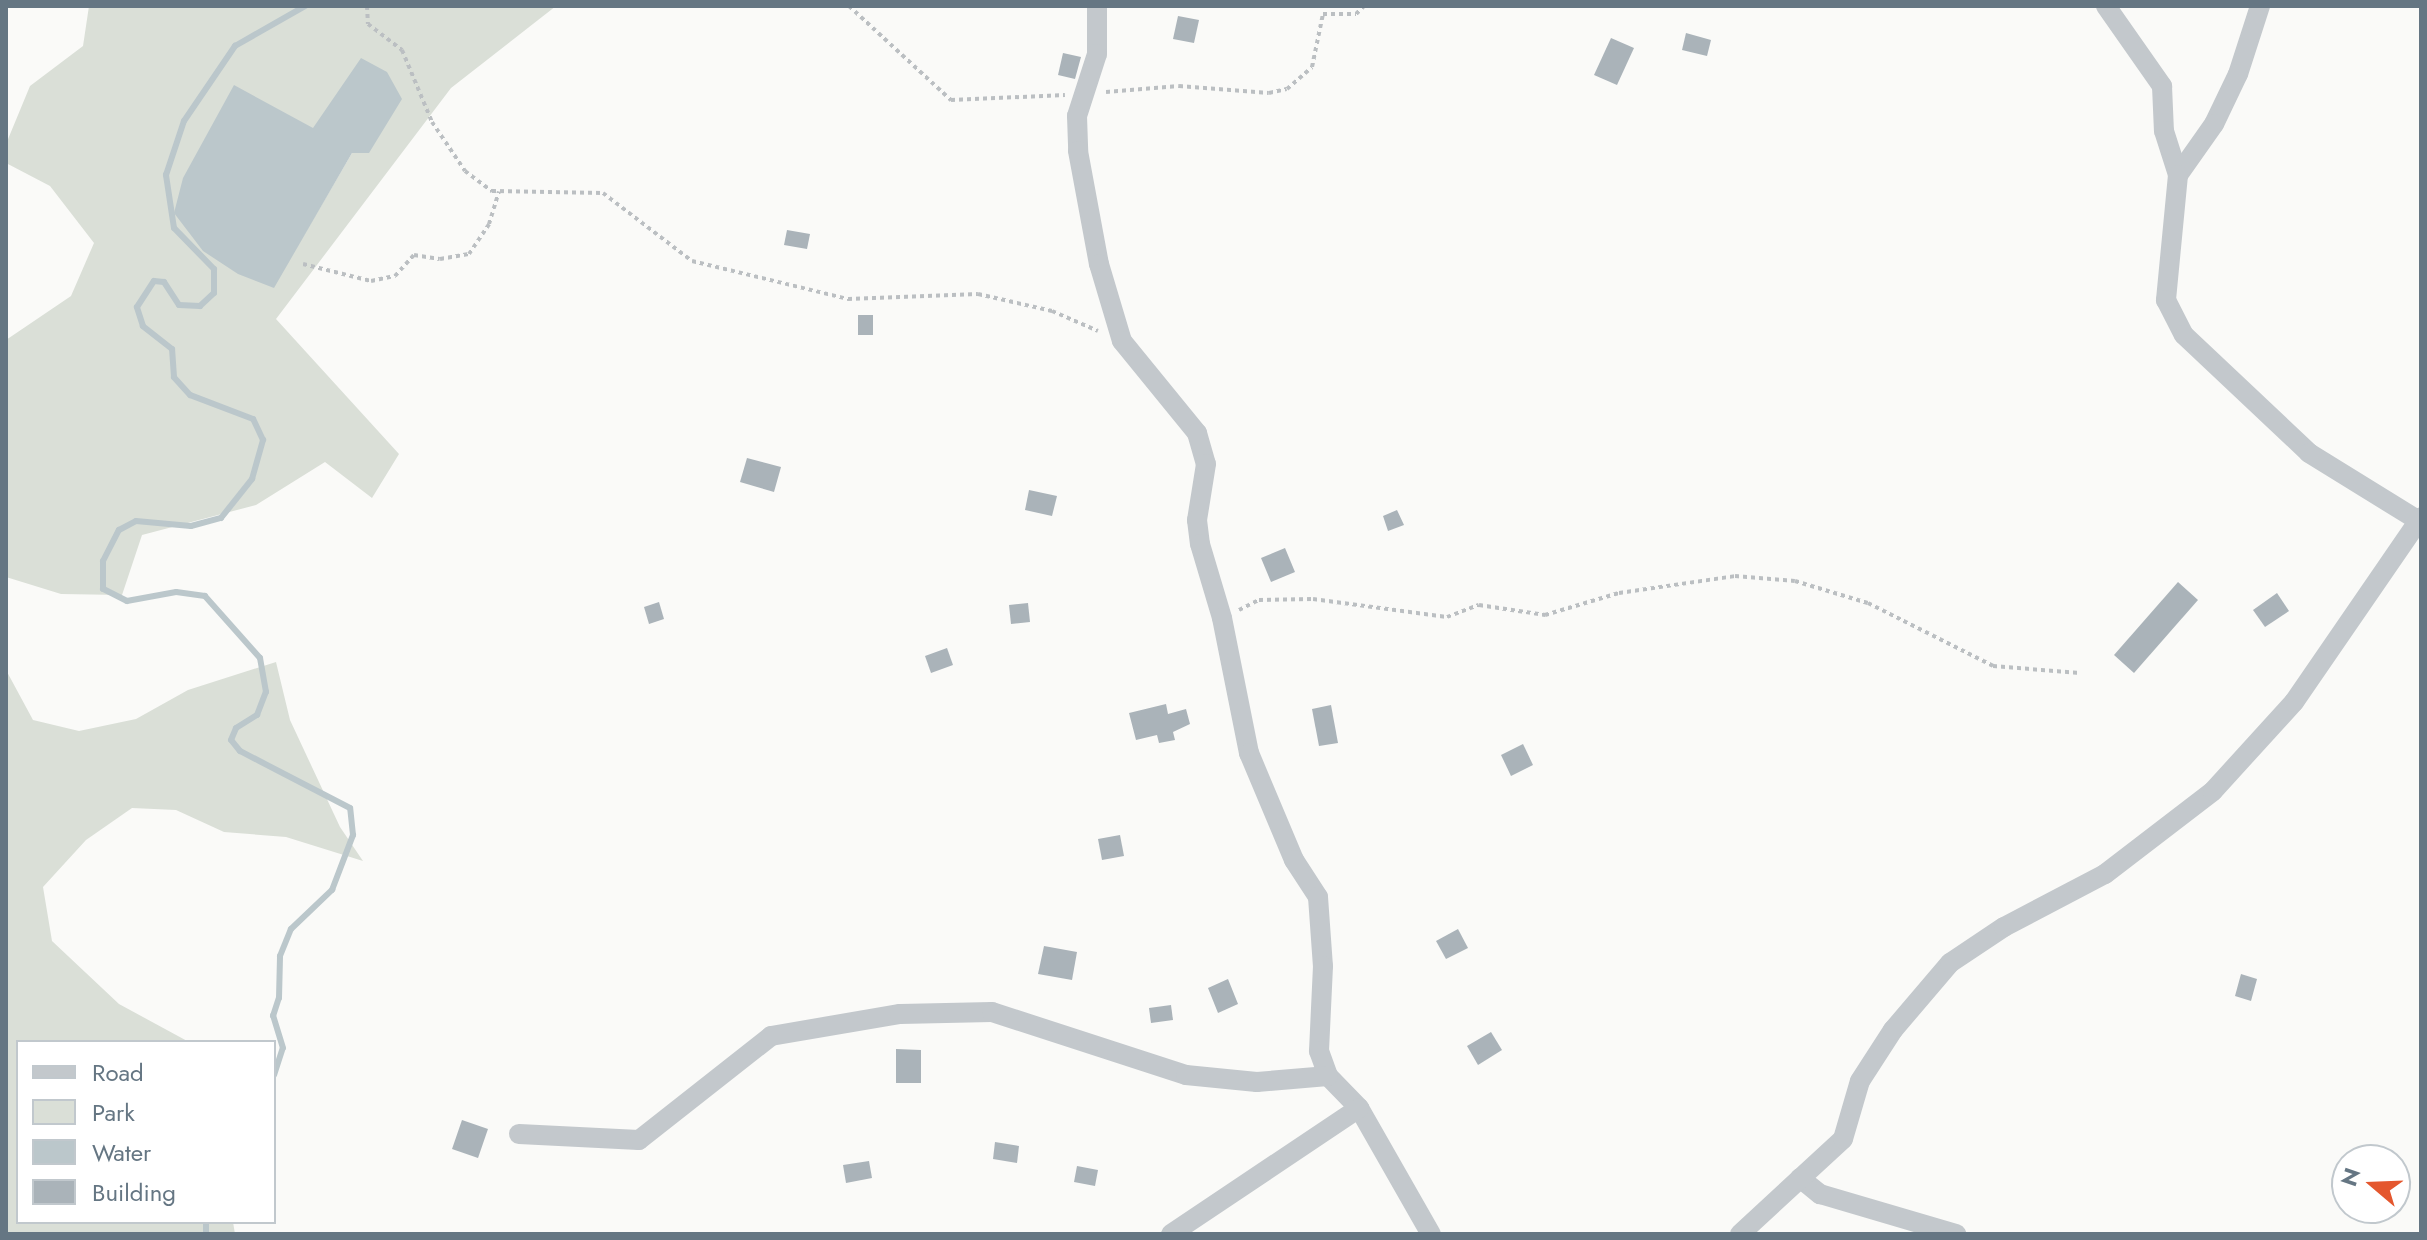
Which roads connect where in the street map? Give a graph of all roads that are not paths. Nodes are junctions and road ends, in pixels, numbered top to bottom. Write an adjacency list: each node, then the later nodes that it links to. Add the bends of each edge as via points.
1 (1097, 6): 6 (street, via 1097,54 1077,116 1078,151 1099,264 1122,341 1197,433 1206,464 1197,520 1200,544 1222,618 1249,753 1294,860 1318,897 1323,966 1319,1051)
2 (2106, 6): 4 (street, via 2162,86 2164,131)
3 (2260, 6): 4 (street, via 2238,74 2214,124)
4 (2178, 175): 5 (street, via 2166,300 2184,335 2309,453)
5 (2420, 519): 9 (street, via 2294,702 2213,791 2105,874 2004,927 1950,963 1893,1030 1860,1081 1843,1139)
6 (1328, 1076): 7 (street); 8 (street, via 1257,1082 1186,1075 992,1012 900,1014 771,1036 639,1140)
7 (1359, 1108): 10 (street); 11 (street)
8 (519, 1134)
9 (1800, 1178): 12 (street); 13 (street, via 1820,1194)
10 (1171, 1234)
11 (1431, 1234)
12 (1740, 1234)
13 (1956, 1234)

